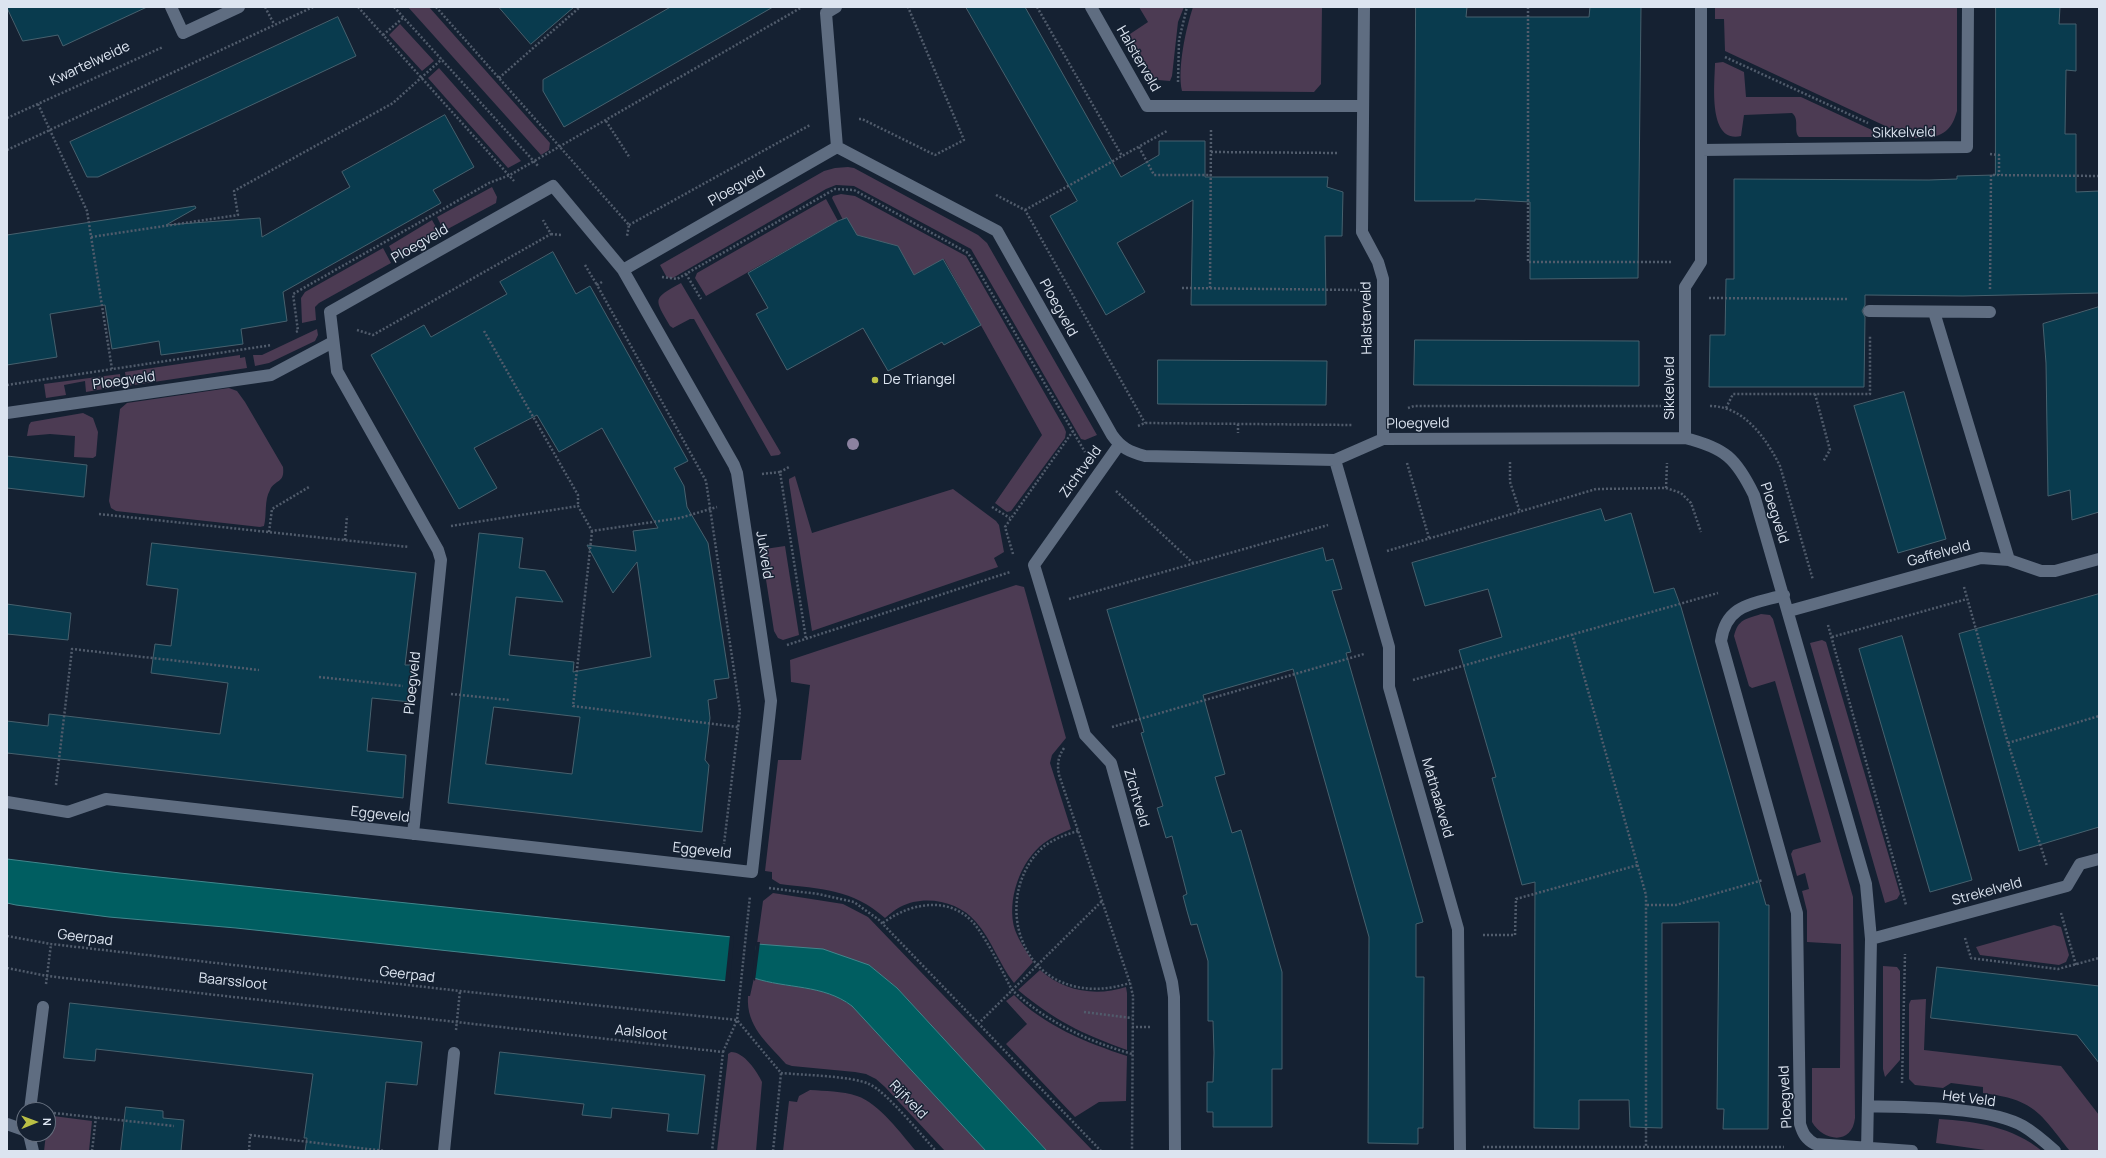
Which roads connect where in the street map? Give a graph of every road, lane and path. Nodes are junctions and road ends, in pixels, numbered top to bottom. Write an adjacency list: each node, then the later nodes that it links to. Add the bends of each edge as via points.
1 (171, 7): 19 (street)
2 (239, 7): 19 (street)
3 (265, 7): 18 (path)
4 (313, 7): 18 (path)
5 (358, 7): 20 (path)
6 (394, 7): 17 (path)
7 (436, 7): 24 (path)
8 (580, 7): 24 (path)
9 (802, 7): 29 (path)
10 (836, 7): 32 (street, via 826,13)
11 (1037, 7): 39 (path)
12 (1090, 7): 26 (street, Halsterveld, via 1147,106)
13 (1364, 7): 27 (street, Halsterveld)
14 (1528, 7): 49 (path, via 1528,262)
15 (1701, 7): 21 (street)
16 (1968, 7): 34 (street, Sikkelveld, via 1967,147)
17 (404, 17): 20 (path); 22 (path)
18 (274, 24): 30 (path)
19 (183, 33): 25 (path, Kwartelweide, via 161,48)
20 (383, 35): 23 (path)
21 (1701, 46): 34 (path, via 1886,131); 36 (street)
22 (442, 59): 23 (path); 41 (path)
23 (421, 77): 42 (path); 48 (path, via 393,102 234,191 238,215)
24 (499, 78): 31 (path)
25 (38, 104): 28 (path, Kwartelweide); 30 (path)
26 (1212, 106): 27 (street, Halsterveld); 37 (path)
27 (1362, 106): 38 (street, Halsterveld)
28 (7, 118)
29 (606, 121): 31 (path); 40 (path)
30 (50, 130): 35 (path); 48 (path, via 87,211)
31 (559, 146): 41 (path); 50 (path, via 629,225)
32 (836, 147): 50 (street, Ploegveld); 78 (street, Ploegveld, via 997,231)
33 (1139, 147): 43 (path, via 1154,175)
34 (1885, 148): 36 (street, Sikkelveld)
35 (7, 150)
36 (1701, 150): 49 (street)
37 (1211, 152): 38 (path); 43 (path)
38 (1362, 153): 54 (street, Halsterveld, via 1362,232 1378,262)
39 (1122, 156)
40 (630, 158)
41 (534, 161): 42 (path); 45 (path)
42 (510, 175): 47 (path); 61 (path, via 489,183 293,294)
43 (1211, 176): 53 (path)
44 (2099, 176): 59 (path, via 1991,175)
45 (553, 186): 47 (street, Ploegveld); 50 (street)
46 (996, 195): 73 (path, via 1025,210)
47 (531, 198): 60 (street, Ploegveld, via 330,312); 60 (path, via 551,234 373,335)
48 (91, 237): 66 (path)
49 (1701, 262): 55 (street, Sikkelveld, via 1685,287)
50 (623, 270): 51 (path, via 677,279); 84 (street, Jukveld, via 734,465); 89 (path, via 596,285 706,482)
51 (686, 274): 56 (path); 74 (path, via 835,189 854,190 968,252)
52 (1182, 288): 53 (path)
53 (1210, 288): 54 (path)
54 (1383, 290): 72 (street, Halsterveld)
55 (1685, 298): 57 (path, via 1869,299); 69 (street, Sikkelveld)
56 (701, 299)
57 (1869, 311): 58 (street); 68 (path, via 1870,394)
58 (1934, 312): 59 (street); 103 (street)
59 (1990, 312)
60 (331, 324): 61 (path); 65 (street, Ploegveld)
61 (297, 329): 63 (path, via 298,331)
62 (484, 331): 87 (path, via 578,495)
63 (291, 335)
64 (277, 342): 66 (path, via 270,346)
65 (334, 342): 71 (street, Ploegveld, via 271,375); 98 (street, Ploegveld, via 337,371)
66 (112, 370): 67 (path)
67 (7, 385)
68 (1815, 394): 70 (path, via 1733,394); 80 (path, via 1830,450)
69 (1685, 406): 70 (path); 72 (path, via 1414,406); 75 (street, Sikkelveld)
70 (1726, 408): 111 (path, via 1761,434 1773,451 1780,466)
71 (7, 413)
72 (1383, 416): 73 (path, via 1359,425); 76 (street, Halsterveld)
73 (1145, 423): 78 (path, via 1135,428)
74 (1073, 432): 83 (path); 93 (path)
75 (1685, 438): 77 (street, Ploegveld); 109 (street, Ploegveld, via 1707,444 1728,454 1743,473 1754,495)
76 (1383, 439): 77 (street, Ploegveld); 79 (street, Ploegveld); 99 (path, via 1406,459)
77 (1510, 439): 90 (path, via 1510,482)
78 (1119, 445): 79 (street, Ploegveld, via 1131,453 1145,456); 83 (street, Zichtveld)
79 (1335, 460): 94 (street, Mathaakveld)
80 (1823, 462)
81 (789, 467): 82 (path)
82 (780, 472): 84 (path); 116 (path)
83 (1098, 474): 104 (path); 106 (street, Zichtveld)
84 (737, 478): 86 (street, Jukveld)
85 (309, 487): 96 (path, via 272,509)
86 (741, 503): 89 (path); 118 (street, Jukveld)
87 (578, 506): 95 (path); 98 (path, via 453,525)
88 (992, 507): 93 (path)
89 (710, 508): 95 (path, via 680,518); 125 (path, via 740,711)
90 (1520, 512): 97 (path, via 1596,489 1666,488 1681,493 1691,503); 99 (path)
91 (99, 514): 96 (path)
92 (347, 516): 100 (path)
93 (1010, 518): 107 (path, via 1005,527)
94 (1352, 518): 101 (street, Mathaakveld); 104 (path)
95 (592, 531): 125 (path, via 572,706)
96 (270, 532): 100 (path)
97 (1701, 532)
98 (431, 538): 100 (path, via 416,548); 122 (street, Ploegveld, via 441,560)
99 (1428, 538): 101 (path)
100 (345, 540)
101 (1363, 558): 117 (street, Mathaakveld)
102 (2099, 559): 103 (street, Gaffelveld, via 2055,571 2041,571)
103 (2009, 560): 105 (street, Gaffelveld, via 1981,558)
104 (1193, 563): 112 (path)
105 (1957, 564): 110 (path); 111 (street, Gaffelveld)
106 (1034, 565): 107 (path); 112 (street, Zichtveld)
107 (1017, 570): 116 (path)
108 (1718, 592): 114 (path)
109 (1784, 595): 113 (street, Ploegveld); 137 (street, Ploegveld, via 1737,609 1726,622 1721,641)
110 (1967, 599): 115 (path); 128 (path)
111 (1820, 602): 113 (street, Gaffelveld); 115 (path)
112 (1046, 605): 126 (street, Zichtveld)
113 (1788, 611): 147 (street, Ploegveld, via 1866,884)
114 (1572, 634): 121 (path); 134 (path)
115 (1832, 637): 144 (path, via 1906,904)
116 (806, 639): 118 (path)
117 (1389, 647): 121 (street, Mathaakveld); 126 (path)
118 (764, 652): 136 (street, Jukveld, via 771,701)
119 (259, 670): 130 (path, via 72,649)
120 (319, 677): 122 (path)
121 (1390, 687): 145 (street, Mathaakveld, via 1456,920)
122 (427, 690): 123 (path); 132 (street, Ploegveld)
123 (508, 700)
124 (2099, 716): 128 (path)
125 (738, 728): 135 (path)
126 (1085, 735): 189 (street, Zichtveld, via 1111,763 1172,982)
127 (1068, 741): 131 (path, via 1059,755 1058,769)
128 (2008, 743): 139 (path)
129 (7, 802): 130 (street, Eggeveld)
130 (53, 809): 132 (street, Eggeveld, via 68,812 106,799)
131 (1078, 831): 140 (path); 150 (path, via 1058,838 1038,852 1027,867 1019,885 1015,917 1018,931)
132 (413, 834): 135 (street, Eggeveld)
133 (2099, 859): 139 (street, Strekelveld, via 2080,864 2067,886)
134 (1638, 865): 141 (path); 145 (path, via 1516,899 1515,936)
135 (721, 868): 136 (street, Eggeveld)
136 (752, 872): 138 (path)
137 (1786, 873): 141 (path, via 1676,905); 175 (street, Ploegveld, via 1797,913 1800,1124)
138 (751, 887): 143 (path, via 818,894 854,902); 160 (path)
139 (2055, 890): 142 (street, Strekelveld); 151 (path)
140 (1102, 901): 150 (path); 154 (path)
141 (1646, 905): 177 (path)
142 (1958, 915): 144 (street, Strekelveld); 151 (path, via 1971,958 2058,969)
143 (883, 923): 155 (path, via 895,914 923,905 936,904 962,913 986,942); 162 (path)
144 (1905, 929): 147 (street, Strekelveld); 171 (path)
145 (1458, 935): 190 (street, Mathaakveld)
146 (7, 936): 148 (path, Geerpad)
147 (1871, 939): 170 (street, Ploegveld)
148 (51, 944): 153 (path); 156 (path, Geerpad)
149 (2099, 958): 151 (path)
150 (1037, 965): 154 (path, via 1071,986 1103,989); 155 (path)
151 (2076, 965)
152 (7, 968): 153 (path, Baarssloot)
153 (47, 976): 157 (path); 161 (path, Baarssloot)
154 (1130, 983): 159 (path)
155 (1012, 990): 162 (path); 167 (path, via 1047,1017 1079,1036)
156 (460, 991): 160 (path, Geerpad); 161 (path)
157 (43, 1006): 169 (street)
158 (1084, 1012): 159 (path)
159 (1132, 1018): 163 (path)
160 (737, 1020): 165 (path); 168 (path)
161 (457, 1022): 165 (path, Aalsloot); 166 (path)
162 (978, 1024): 187 (path)
163 (1132, 1027): 164 (path); 167 (path)
164 (1151, 1027)
165 (723, 1052): 184 (path)
166 (454, 1053): 183 (street)
167 (1132, 1054): 188 (path)
168 (781, 1073): 185 (path); 186 (path, Rijfveld, via 856,1080 869,1084 882,1092)
169 (31, 1102)
170 (1868, 1106): 171 (street, Het Veld); 178 (street, Ploegveld)
171 (1902, 1108): 192 (street, Het Veld, via 1984,1114 2004,1119 2038,1136)
172 (56, 1113): 173 (path)
173 (96, 1118): 174 (path); 179 (path)
174 (174, 1126)
175 (1807, 1140): 177 (path, via 1789,1147); 178 (street, Ploegveld, via 1815,1144)
176 (1475, 1146): 177 (path)
177 (1646, 1147)
178 (1867, 1150): 191 (street)
179 (92, 1151)
180 (248, 1151): 181 (path, via 250,1135)
181 (381, 1151): 182 (path)
182 (385, 1151)
183 (444, 1151)
184 (712, 1151)
185 (774, 1151)
186 (936, 1151)
187 (1101, 1151)
188 (1132, 1151)
189 (1175, 1151)
190 (1460, 1151)
191 (1912, 1151)
192 (2055, 1151)

